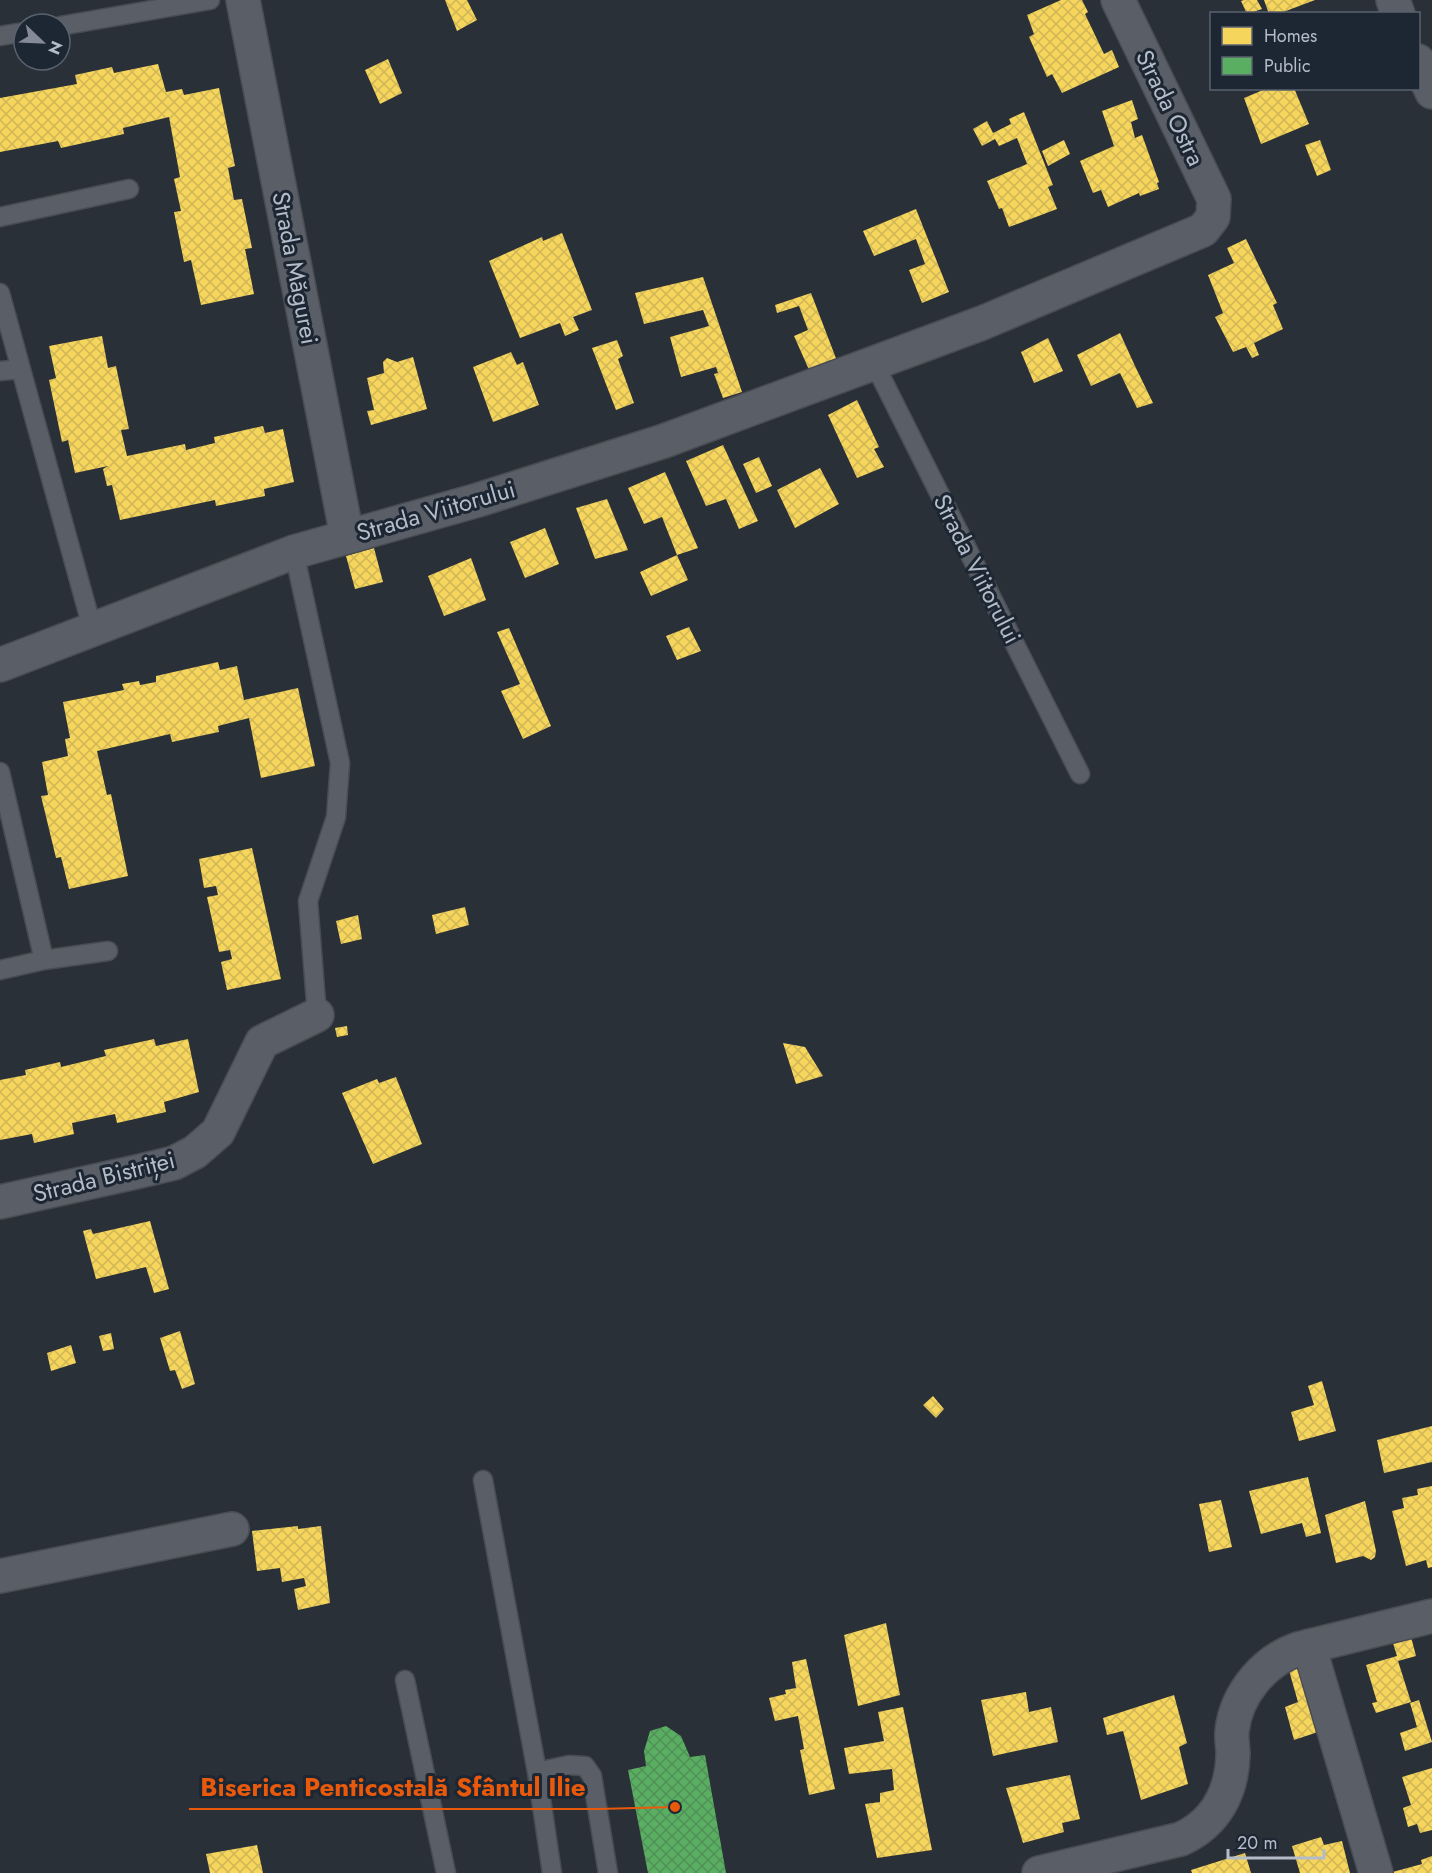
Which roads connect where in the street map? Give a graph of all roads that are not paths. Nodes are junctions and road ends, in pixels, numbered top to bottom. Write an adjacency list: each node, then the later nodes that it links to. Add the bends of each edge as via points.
1 (210, 0): 4 (lane)
2 (243, 0): 14 (street, Strada Măgurei)
3 (1118, 0): 9 (street, Strada Ostra, via 1214,199)
4 (72, 24)
5 (1420, 63): 6 (street)
6 (1432, 92)
7 (129, 189): 8 (lane)
8 (0, 217)
9 (1213, 217): 11 (street, Strada Viitorului, via 1203,230 982,323)
10 (0, 293): 12 (lane)
11 (874, 363): 14 (street, Strada Viitorului, via 664,441 478,500); 19 (lane, Strada Viitorului)
12 (21, 369): 13 (lane); 16 (lane)
13 (0, 371)
14 (346, 536): 15 (street, Strada Viitorului)
15 (294, 552): 16 (street, Strada Viitorului); 23 (lane, via 340,763 336,817 308,901)
16 (93, 631): 17 (street, Strada Viitorului)
17 (0, 665)
18 (0, 772): 21 (lane)
19 (1080, 774)
20 (108, 951): 21 (lane)
21 (44, 960): 22 (lane)
22 (0, 970)
23 (317, 1015): 24 (street, Strada Bistriței, via 262,1042 218,1132 195,1152 174,1163 136,1173)
24 (0, 1202)
25 (483, 1480): 31 (lane)
26 (232, 1529): 27 (street)
27 (0, 1576)
28 (1432, 1616): 29 (street)
29 (1309, 1646): 35 (street, via 1278,1656 1264,1667 1237,1709 1232,1731 1232,1768 1220,1807 1209,1822 1181,1839); 36 (street)
30 (405, 1680): 32 (lane)
31 (537, 1772): 33 (lane); 34 (lane, via 585,1766 592,1776)
32 (446, 1873)
33 (552, 1873)
34 (608, 1873)
35 (1039, 1873)
36 (1376, 1873)

